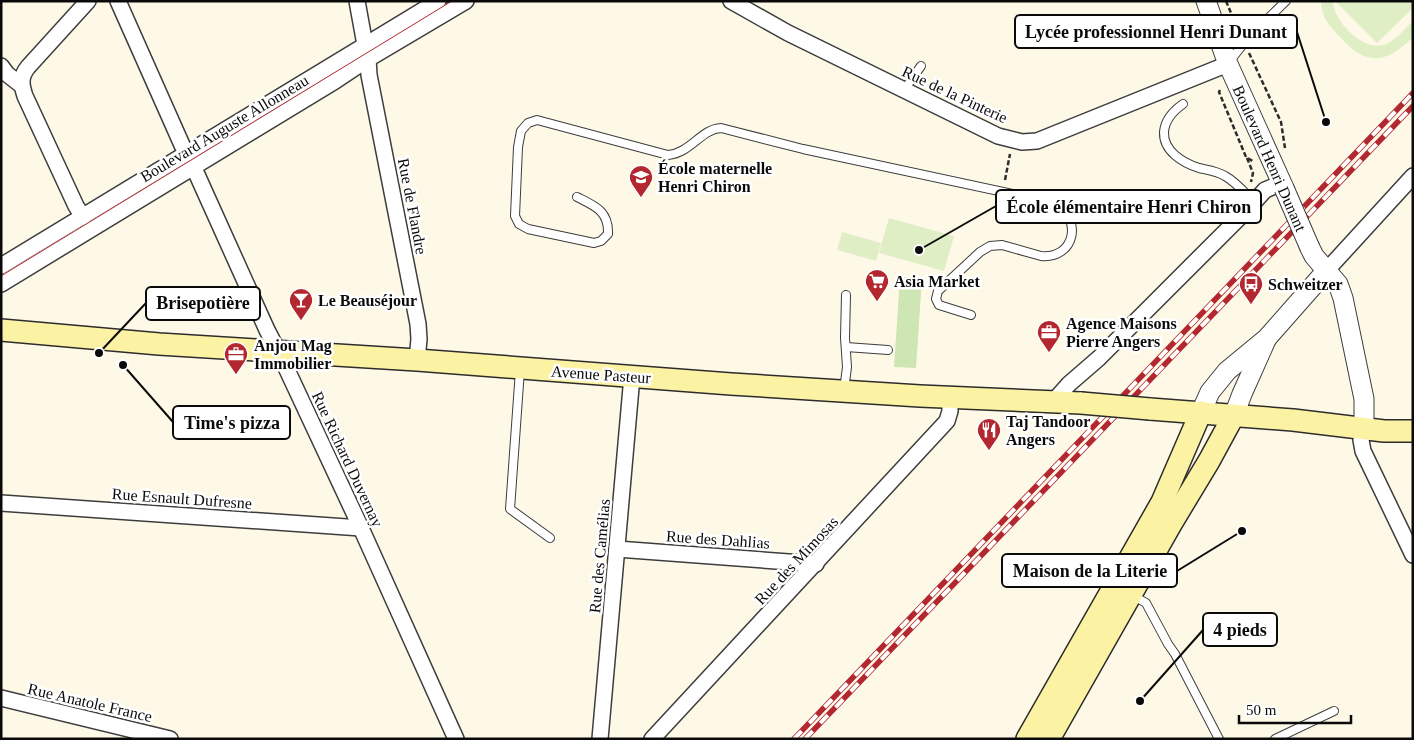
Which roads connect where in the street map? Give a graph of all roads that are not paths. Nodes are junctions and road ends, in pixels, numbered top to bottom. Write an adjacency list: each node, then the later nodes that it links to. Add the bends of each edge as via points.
1 (88, 1): 15 (street, via 28,67)
2 (118, 1): 18 (street)
3 (357, 1): 11 (street, Rue de Flandre)
4 (438, 1): 11 (street)
5 (466, 1): 11 (street, Boulevard Auguste Allonneau)
6 (731, 1): 16 (street, Rue de la Pinterie)
7 (1192, 1): 10 (street, Boulevard Henri Dunant)
8 (1206, 1): 10 (street, Boulevard Henri Dunant)
9 (1286, 1): 12 (lane)
10 (1220, 43): 12 (street, Boulevard Henri Dunant)
11 (367, 52): 18 (street); 19 (street, Boulevard Auguste Allonneau, via 335,81); 35 (street, Rue de Flandre, via 417,316 419,339)
12 (1228, 64): 16 (street, Rue de la Pinterie, via 1037,141 1022,142 998,136); 21 (street, Boulevard Henri Dunant)
13 (1, 66): 15 (street)
14 (922, 66): 16 (lane)
15 (21, 85): 24 (street)
16 (904, 90)
17 (1183, 104): 23 (lane, via 1173,112 1164,129 1165,141 1171,152 1189,164 1225,175)
18 (186, 154): 24 (street)
19 (194, 168): 27 (street, Boulevard Auguste Allonneau); 34 (street, Rue Richard Duvernay)
20 (1413, 176): 26 (street)
21 (1282, 183): 23 (street, via 1265,190); 26 (street, Boulevard Henri Dunant, bridge, via 1314,256)
22 (577, 197): 29 (lane, via 603,213 608,234 601,241 594,243 528,229 519,224 515,216 518,147 521,131 528,123 537,120 668,155 680,153 712,130 721,128 803,150 1061,206 1070,218 1072,232 1067,245 1057,254 1046,257 1002,245 990,246 938,291 936,299 939,304)
23 (1255, 201): 40 (street)
24 (83, 217): 25 (street)
25 (1, 266)
26 (1327, 270): 31 (street); 43 (street, Boulevard Henri Dunant, via 1338,284 1343,298 1364,399)
27 (1, 284)
28 (846, 295): 32 (lane)
29 (972, 315)
30 (1, 330): 34 (main road, Avenue Pasteur)
31 (1267, 338): 41 (street, via 1227,372 1210,392); 42 (street)
32 (846, 347): 33 (lane); 38 (lane)
33 (888, 350)
34 (278, 351): 35 (main road, Avenue Pasteur); 47 (street, Rue Richard Duvernay)
35 (416, 360): 36 (main road, Avenue Pasteur)
36 (520, 368): 37 (main road, Avenue Pasteur); 48 (lane, via 510,509)
37 (632, 376): 38 (main road, Avenue Pasteur); 49 (street, Rue des Camélias)
38 (844, 391): 39 (main road, Avenue Pasteur)
39 (950, 398): 40 (main road, Avenue Pasteur); 51 (street, Rue des Mimosas, via 947,421)
40 (1052, 403): 41 (main road, Avenue Pasteur, bridge)
41 (1201, 412): 42 (main road, Avenue Pasteur); 52 (main road)
42 (1234, 415): 43 (main road, Avenue Pasteur); 52 (main road, via 1209,461)
43 (1364, 429): 44 (main road); 45 (main road); 50 (street, via 1361,440 1364,451)
44 (1413, 431)
45 (1413, 441)
46 (1, 503): 47 (street, Rue Esnault Dufresne)
47 (360, 528): 56 (street, Rue Richard Duvernay)
48 (550, 538)
49 (617, 549): 51 (street, Rue des Dahlias); 57 (street, Rue des Camélias)
50 (1413, 555)
51 (816, 564): 58 (street, Rue des Mimosas)
52 (1123, 590): 59 (main road); 60 (main road); 61 (lane, via 1146,603)
53 (1, 698): 55 (street, Rue Anatole France)
54 (1334, 710): 62 (lane)
55 (170, 739)
56 (456, 739)
57 (600, 739)
58 (652, 739)
59 (1027, 739)
60 (1049, 739)
61 (1219, 739)
62 (1275, 739)

